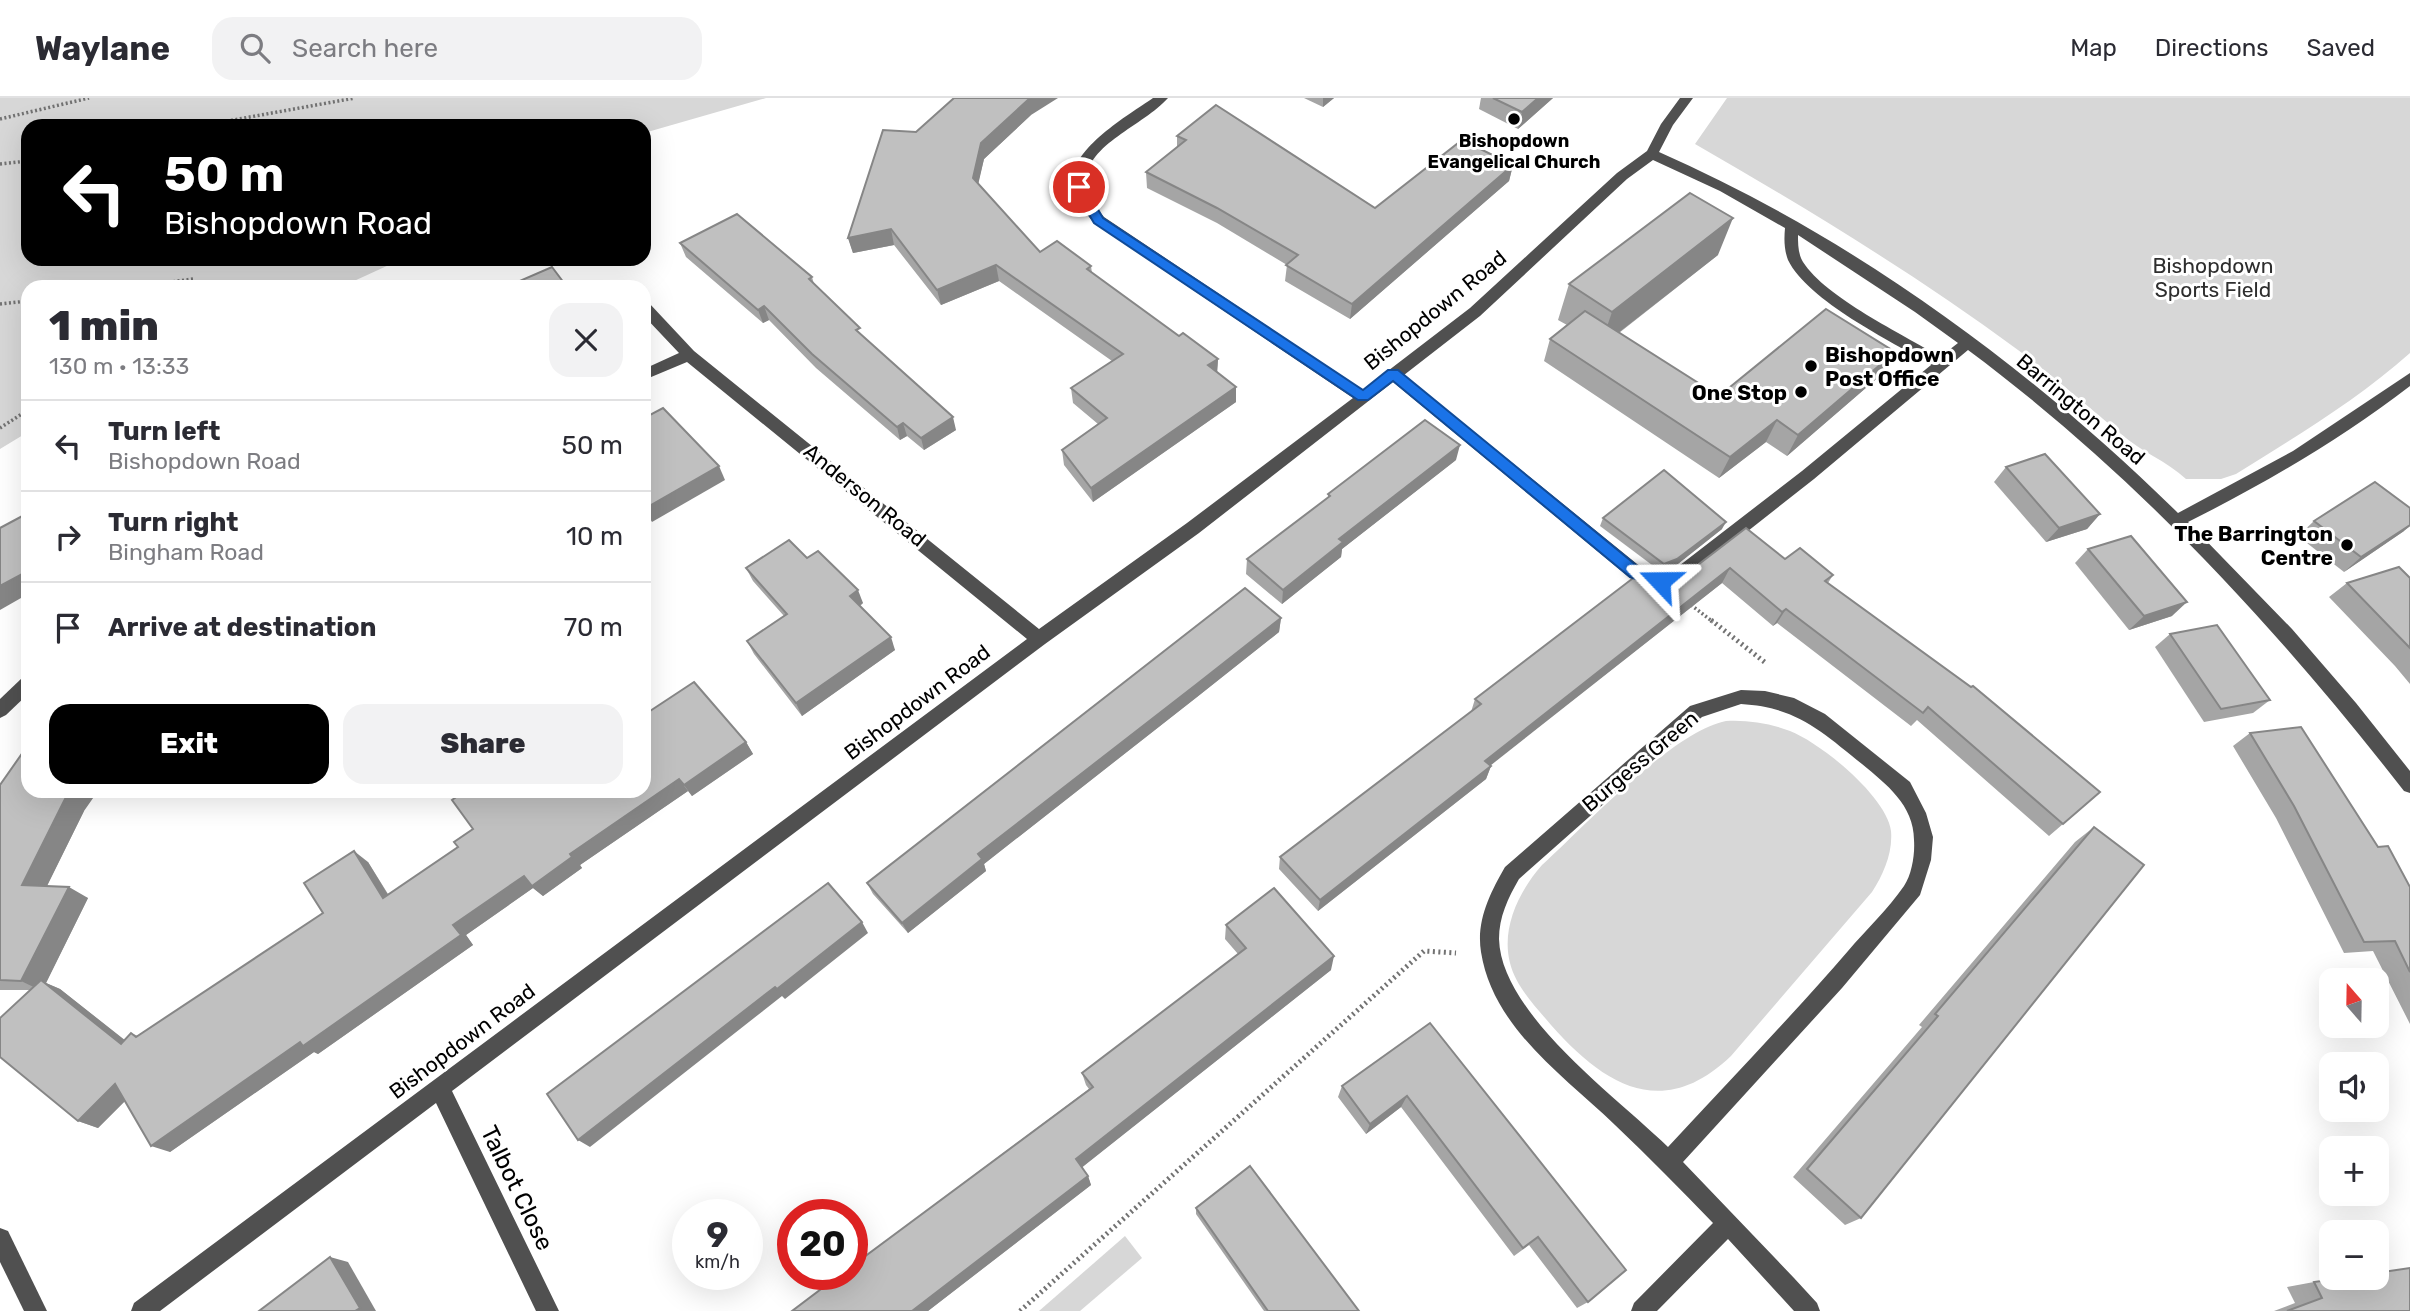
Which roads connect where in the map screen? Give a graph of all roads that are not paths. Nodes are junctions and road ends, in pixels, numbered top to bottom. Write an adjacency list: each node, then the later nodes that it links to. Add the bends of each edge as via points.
1 (1162, 98): 12 (street, via 1089,155 1079,177 1088,208 1099,220)
2 (1687, 98): 3 (street, Bishopdown Road, via 1667,124)
3 (1653, 154): 4 (street, Barrington Road, via 1701,174); 10 (street, Bishopdown Road, via 1622,176 1475,312)
4 (1792, 225): 6 (street, Barrington Road); 8 (street, via 1790,245 1799,267 1822,289)
5 (651, 314): 7 (street, Anderson Road)
6 (1968, 342): 8 (street); 13 (street, Barrington Road)
7 (689, 355): 9 (street); 14 (street, Anderson Road)
8 (1941, 364): 10 (street, via 1681,574 1660,581 1636,573)
9 (651, 372)
10 (1393, 374): 12 (street, Bishopdown Road)
11 (2410, 378): 13 (street, via 2272,473)
12 (1363, 397): 14 (street, Bishopdown Road)
13 (2178, 520): 17 (street, Barrington Road, via 2294,644)
14 (1039, 639): 18 (street, Bishopdown Road)
15 (21, 689): 16 (street)
16 (0, 710)
17 (2410, 785)
18 (439, 1087): 23 (street, Bishopdown Road); 24 (street, Talbot Close)
19 (1668, 1162): 19 (street, Burgess Green, via 1913,889 1922,860 1924,837 1904,788 1819,719 1765,698 1741,697 1696,711 1511,873 1494,903 1488,929 1490,954 1510,1003); 20 (street, Burgess Green)
20 (1728, 1223): 25 (street); 26 (street, Burgess Green)
21 (0, 1239): 22 (street)
22 (36, 1311)
23 (142, 1311)
24 (548, 1311)
25 (1642, 1311)
26 (1809, 1311)

